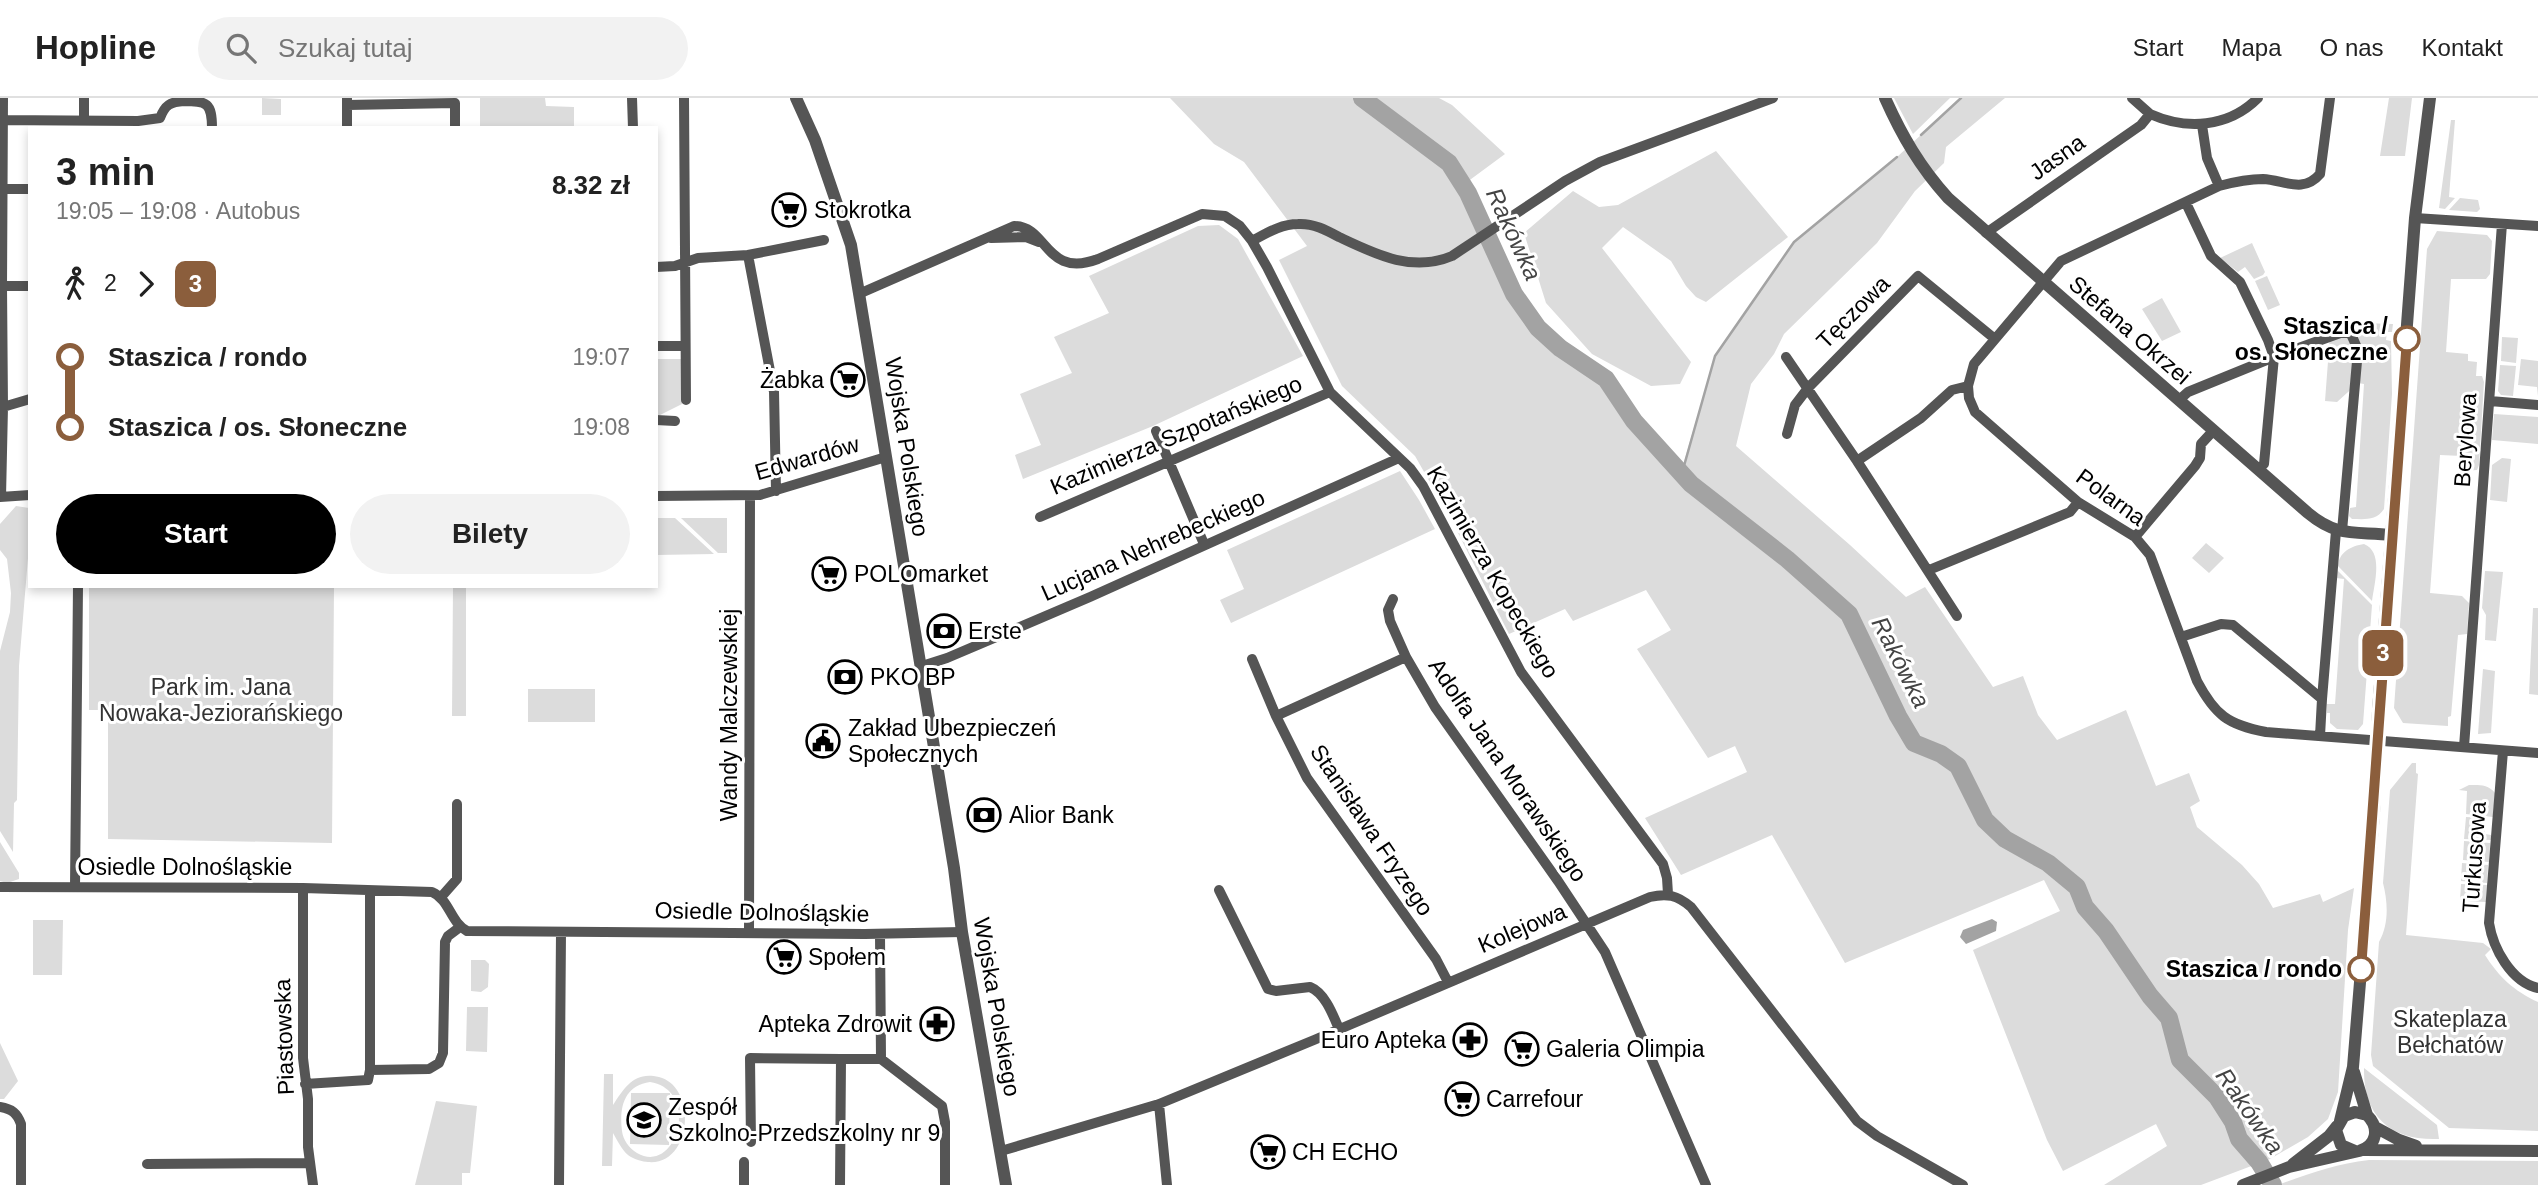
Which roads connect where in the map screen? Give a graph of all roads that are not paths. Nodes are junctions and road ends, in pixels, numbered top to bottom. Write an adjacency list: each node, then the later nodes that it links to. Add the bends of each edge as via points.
1 (3, 98): 17 (street)
2 (84, 98): 19 (street)
3 (632, 98): 24 (street)
4 (684, 98): 36 (street)
5 (796, 98): 41 (street, Wojska Polskiego, via 816,140 849,237)
6 (1773, 98): 34 (street, via 1600,162 1448,258 1421,263 1382,257 1303,224 1282,226)
7 (1885, 98): 32 (street, Stefana Okrzei, via 1927,175)
8 (2132, 98): 16 (street)
9 (2258, 98): 20 (street, via 2235,115)
10 (2330, 98): 25 (street, via 2319,174 2313,183 2302,186 2266,179)
11 (2430, 98): 29 (street)
12 (184, 99): 18 (street, via 165,106); 21 (street, via 208,105)
13 (347, 101): 14 (street); 22 (street)
14 (416, 101): 15 (street)
15 (455, 101): 23 (street)
16 (2150, 114): 20 (street, via 2175,123); 32 (street, Jasna, via 2141,125)
17 (1, 120): 19 (street); 26 (street)
18 (161, 123): 19 (street)
19 (84, 124)
20 (2202, 125): 25 (street, via 2207,159)
21 (212, 126)
22 (347, 126)
23 (455, 126)
24 (633, 126)
25 (2219, 186): 28 (street)
26 (1, 189): 27 (street); 39 (street)
27 (28, 189)
28 (2186, 203): 38 (street, via 2068,257); 46 (street, via 2211,256 2240,282)
29 (2415, 218): 30 (street); 74 (street)
30 (2502, 224): 31 (street); 53 (street, Berylowa)
31 (2538, 226)
32 (1986, 233): 38 (street, Stefana Okrzei)
33 (824, 240): 35 (street)
34 (1252, 240): 41 (street, via 1231,219 1209,213 1089,263 1056,258 1026,237 987,239); 49 (street, Kazimierza Kopeckiego)
35 (748, 255): 36 (street); 66 (street, via 774,393)
36 (685, 261): 37 (street); 44 (street)
37 (658, 267)
38 (2043, 282): 42 (street); 52 (street, Stefana Okrzei)
39 (2, 286): 40 (street); 55 (street)
40 (28, 286)
41 (861, 293): 61 (street, Wojska Polskiego)
42 (1995, 339): 47 (street, via 1974,364); 48 (street, Tęczowa, via 1918,276)
43 (658, 346): 44 (street)
44 (685, 346): 51 (street)
45 (1786, 357): 48 (street, Tęczowa)
46 (2274, 357): 52 (street, via 2188,392); 65 (street, via 2264,464); 73 (street, via 2343,332 2356,341)
47 (1968, 386): 63 (street, via 1952,390 1921,418); 71 (street, Polarna, via 1975,412)
48 (1808, 388): 60 (street, Tęczowa, via 1795,405); 63 (street, Tęczowa)
49 (1330, 392): 62 (street, Kazimierza Kopeckiego); 64 (street, Kazimierza Szpotańskiego)
50 (28, 400): 55 (street)
51 (685, 400)
52 (2179, 400): 59 (street, Stefana Okrzei)
53 (2490, 401): 54 (street); 89 (street, Berylowa)
54 (2538, 405)
55 (3, 407): 70 (street)
56 (658, 421): 57 (street)
57 (675, 421)
58 (1156, 431): 64 (street)
59 (2213, 431): 65 (street, Stefana Okrzei); 75 (street, via 2201,444 2195,466)
60 (1787, 434)
61 (886, 457): 66 (street, Edwardów); 84 (street, Wojska Polskiego)
62 (1399, 458): 76 (street, Lucjana Nehrebeckiego); 98 (street, Kazimierza Kopeckiego, via 1431,499 1521,672 1663,864)
63 (1857, 461): 77 (street, Tęczowa)
64 (1169, 463): 72 (street, Kazimierza Szpotańskiego); 76 (street)
65 (2258, 469): 73 (street, Stefana Okrzei, via 2322,525)
66 (776, 491): 69 (street, Edwardów)
67 (28, 495): 70 (street)
68 (658, 496): 69 (street, Edwardów)
69 (750, 496): 104 (street, Wandy Malczewskiej)
70 (0, 497)
71 (2078, 502): 75 (street, Polarna); 77 (street, via 2070,512)
72 (1040, 517)
73 (2339, 531): 74 (street, Stefana Okrzei); 85 (street)
74 (2392, 535): 88 (street)
75 (2135, 537): 81 (street, Polarna, via 2150,555)
76 (1204, 544): 84 (street, Lucjana Nehrebeckiego)
77 (1928, 570): 80 (street, Tęczowa)
78 (78, 588): 94 (street)
79 (1393, 598): 82 (street, Adolfa Jana Morawskiego, via 1390,621)
80 (1957, 616)
81 (2181, 637): 85 (street, via 2221,624 2233,625); 87 (street, Polarna, via 2207,699 2227,720 2242,728)
82 (1406, 657): 86 (street); 100 (street, Adolfa Jana Morawskiego, via 1435,708)
83 (1252, 659): 86 (street, Stanisława Fryzego)
84 (922, 666): 103 (street, Wojska Polskiego)
85 (2322, 699): 87 (street)
86 (1276, 716): 106 (street, Stanisława Fryzego, via 1307,778)
87 (2320, 736): 88 (street, Polarna)
88 (2377, 740): 89 (street, Polarna); 111 (street)
89 (2464, 747): 90 (street, Polarna)
90 (2503, 751): 91 (street, Polarna); 107 (street, Turkusowa, via 2489,923 2496,948 2512,971)
91 (2538, 753)
92 (457, 804): 99 (street, via 457,879)
93 (0, 887): 94 (street, Osiedle Dolnośląskie)
94 (75, 887): 95 (street, Osiedle Dolnośląskie)
95 (303, 888): 97 (street, Osiedle Dolnośląskie); 113 (street, Piastowska)
96 (1219, 890): 108 (street, via 1268,989 1315,989)
97 (370, 891): 99 (street, Osiedle Dolnośląskie); 112 (street)
98 (1668, 894): 100 (street, Kolejowa); 137 (street, via 1691,907 1857,1121)
99 (442, 896): 101 (street)
100 (1587, 923): 106 (street, Kolejowa); 136 (street, Adolfa Jana Morawskiego, via 1605,951)
101 (460, 927): 102 (street, Osiedle Dolnośląskie, via 467,931); 112 (street, via 445,942 439,1063 429,1069)
102 (561, 932): 104 (street, Osiedle Dolnośląskie); 130 (street)
103 (962, 932): 105 (street, Osiedle Dolnośląskie); 121 (street, Wojska Polskiego)
104 (749, 933): 105 (street, Osiedle Dolnośląskie)
105 (880, 934): 110 (street)
106 (1448, 982): 108 (street, Kolejowa)
107 (2538, 988)
108 (1339, 1029): 114 (street, Kolejowa)
109 (841, 1059): 110 (street); 119 (street, via 750,1058); 132 (street)
110 (881, 1059): 133 (street, via 942,1105)
111 (2353, 1067): 116 (street); 117 (street)
112 (370, 1070): 113 (street, via 368,1080 359,1082)
113 (305, 1084): 125 (street, Piastowska)
114 (1158, 1104): 121 (street, Kolejowa); 135 (street)
115 (0, 1107): 128 (street, via 18,1115 21,1124)
116 (2367, 1115): 117 (street, via 2349,1113); 118 (street)
117 (2338, 1123): 122 (street, via 2338,1140 2345,1148); 127 (street, via 2329,1136)
118 (2375, 1127): 120 (street, via 2412,1145); 122 (street, via 2374,1139)
119 (751, 1142)
120 (2441, 1150): 122 (street); 123 (street)
121 (1001, 1151): 134 (street, Wojska Polskiego)
122 (2359, 1151): 127 (street)
123 (2538, 1151)
124 (744, 1162): 131 (street)
125 (310, 1163): 126 (street); 129 (street, Piastowska)
126 (147, 1164)
127 (2289, 1167): 138 (street)
128 (21, 1185)
129 (313, 1185)
130 (559, 1185)
131 (744, 1185)
132 (840, 1185)
133 (945, 1185)
134 (1006, 1185)
135 (1167, 1185)
136 (1706, 1185)
137 (1963, 1185)
138 (2243, 1185)

